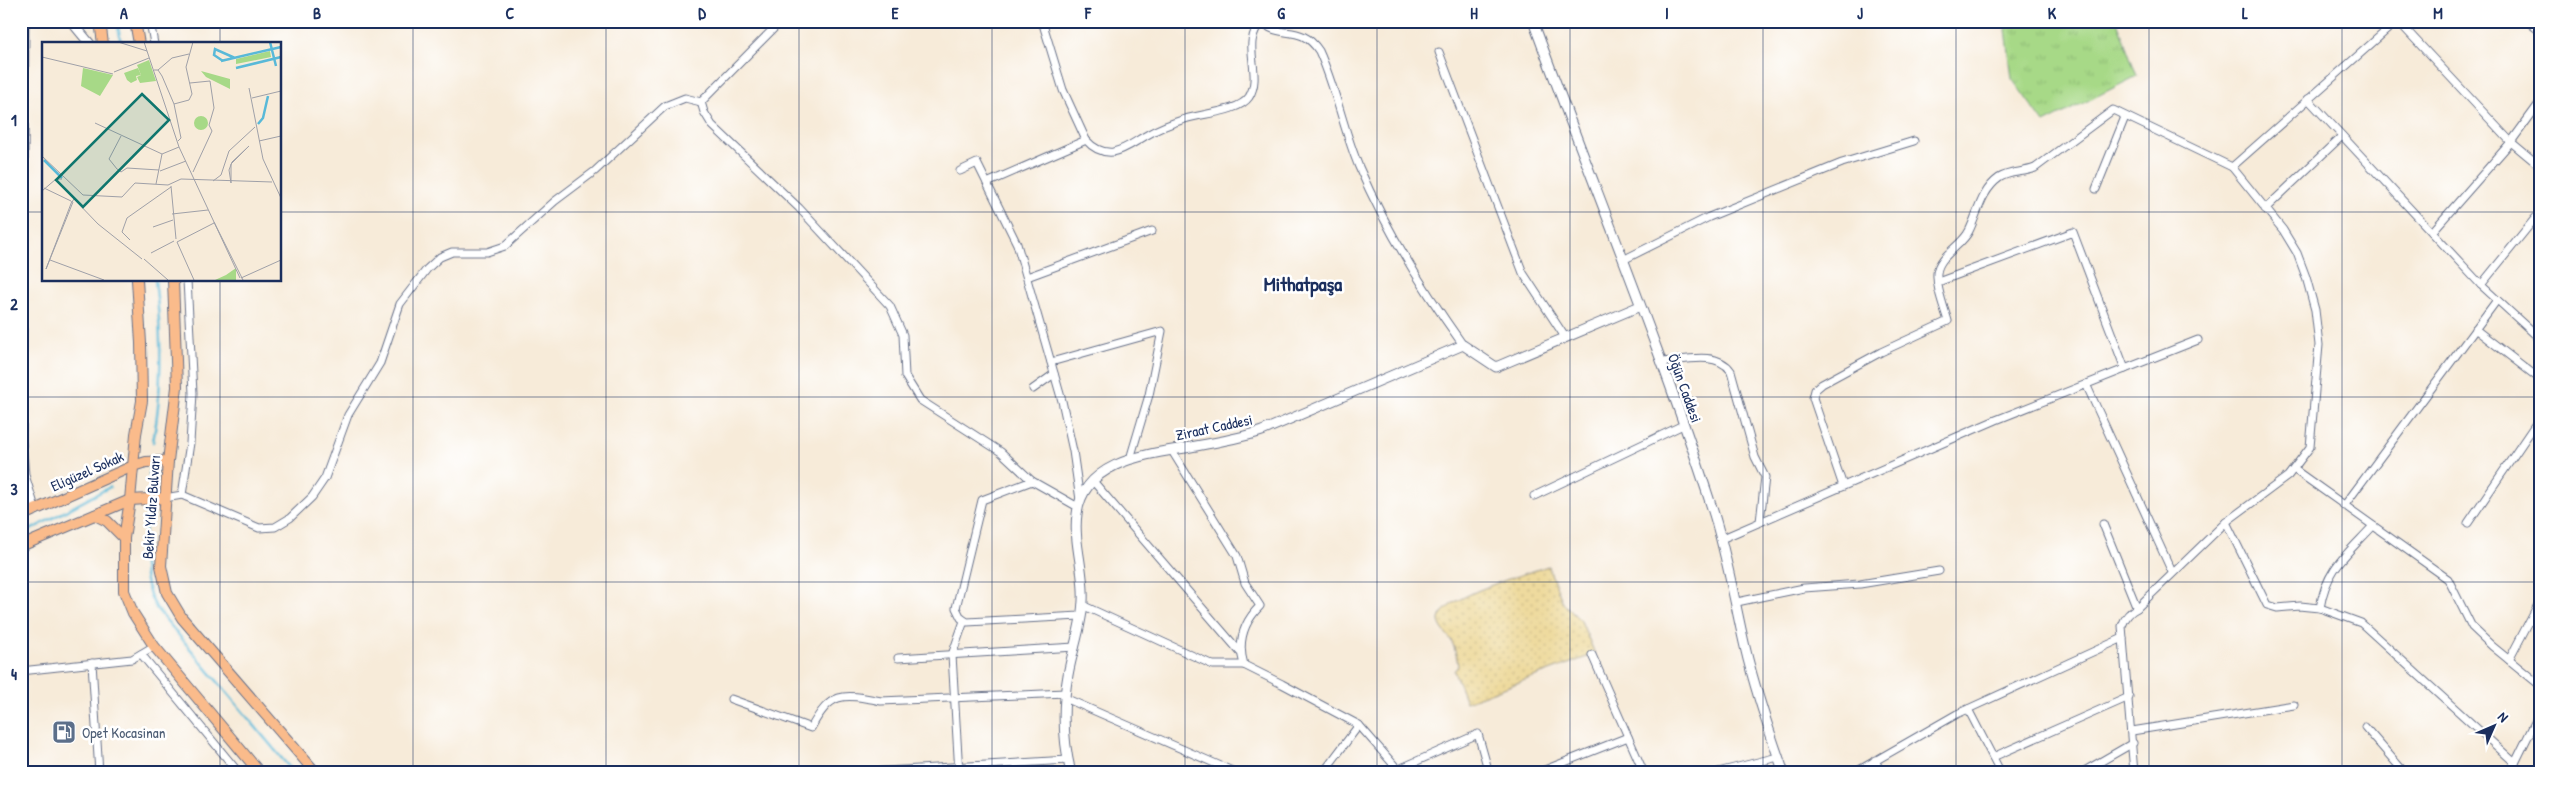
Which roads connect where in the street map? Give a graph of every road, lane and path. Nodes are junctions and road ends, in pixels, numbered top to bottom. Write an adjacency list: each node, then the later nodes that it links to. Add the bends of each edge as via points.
1 (71, 21): 12 (street)
2 (100, 21): 13 (main road)
3 (134, 21): 14 (main road)
4 (150, 21): 15 (street)
5 (781, 21): 20 (street)
6 (1532, 21): 35 (street, Öğün Caddesi)
7 (2398, 21): 18 (street); 25 (street)
8 (2527, 21): 11 (street)
9 (1043, 22): 23 (street, via 1063,90)
10 (25, 24): 17 (street)
11 (2541, 32)
12 (88, 42)
13 (103, 42)
14 (138, 42)
15 (154, 42)
16 (1439, 52): 45 (street, via 1523,273)
17 (22, 99): 49 (street)
18 (2308, 99): 22 (street); 26 (street)
19 (2541, 100): 25 (street)
20 (700, 102): 65 (street, via 712,125 799,208 890,306 903,335 906,376 920,400 1001,452); 68 (street, via 685,98 665,106 595,171 555,201 505,246 487,252 452,252 440,257 423,272 397,309 380,363 348,415 325,478 312,498 290,518 275,527 259,528)
21 (2126, 117): 26 (street); 30 (street); 40 (street, via 2112,110 2035,168 1997,180 1980,204 1969,232 1940,265)
22 (2342, 136): 31 (street); 34 (street)
23 (1086, 140): 29 (street); 48 (street, via 1099,150 1118,151 1177,122 1238,107 1248,98 1254,84 1250,44 1257,26 1262,21 1276,31 1302,34 1312,41 1322,56 1350,145 1380,212 1415,273)
24 (1914, 140): 35 (street, via 1842,163 1718,213)
25 (2511, 142): 27 (street); 34 (street)
26 (2232, 167): 31 (street)
27 (2541, 167)
28 (960, 171): 29 (street, via 977,163)
29 (987, 182): 36 (street, via 1017,244)
30 (2096, 189)
31 (2265, 209): 64 (street, via 2297,253 2317,320 2318,357 2310,447)
32 (2541, 211): 41 (street)
33 (1152, 231): 36 (street)
34 (2432, 232): 41 (street)
35 (1623, 260): 43 (street, Öğün Caddesi)
36 (1027, 277): 50 (street)
37 (136, 281): 63 (main road, Bekir Yıldız Bulvarı, via 142,401)
38 (172, 281): 62 (main road, Bekir Yıldız Bulvarı, via 177,380)
39 (187, 281): 68 (street, via 193,393)
40 (1938, 282): 52 (street, via 2073,232); 67 (street, via 1948,321 1881,352 1815,390 1813,398)
41 (2481, 285): 42 (street)
42 (2497, 300): 44 (street); 47 (street)
43 (1640, 306): 45 (street); 51 (street, Öğün Caddesi)
44 (2475, 329): 54 (street); 73 (street)
45 (1565, 338): 48 (street, via 1496,367)
46 (2198, 340): 52 (street)
47 (2541, 340)
48 (1463, 345): 60 (street, Ziraat Caddesi, via 1262,431 1238,439)
49 (22, 346): 59 (street)
50 (1051, 362): 53 (street); 61 (street, via 1162,331 1149,395)
51 (1661, 362): 58 (street, Öğün Caddesi); 77 (street, via 1712,358 1721,361 1731,371 1755,457 1765,477)
52 (2125, 369): 55 (street)
53 (1054, 374): 56 (street); 72 (street, via 1070,434)
54 (2541, 380)
55 (2086, 384): 67 (street); 86 (street)
56 (1033, 389)
57 (2541, 416): 79 (street)
58 (1683, 425): 69 (street); 83 (street, Öğün Caddesi)
59 (22, 443): 74 (street, via 25,476)
60 (1172, 451): 61 (street, Ziraat Caddesi); 97 (street, via 1237,556 1245,583 1260,606 1245,626)
61 (1130, 459): 66 (street, Ziraat Caddesi, via 1115,465)
62 (168, 461): 63 (main road, Eligüzel Sokak); 70 (main road, Bekir Yıldız Bulvarı)
63 (133, 466): 71 (main road, Bekir Yıldız Bulvarı); 74 (main road, Eligüzel Sokak)
64 (2295, 470): 73 (street); 78 (street)
65 (1032, 480): 72 (street); 93 (street, via 982,500 956,604 956,612)
66 (1093, 481): 72 (street, Ziraat Caddesi); 97 (street)
67 (1843, 486): 77 (street)
68 (182, 495): 70 (street)
69 (1534, 496)
70 (165, 498): 71 (main road); 130 (main road, Bekir Yıldız Bulvarı, via 161,566 171,602)
71 (130, 500): 75 (main road); 82 (main road, Bekir Yıldız Bulvarı)
72 (1079, 503): 89 (street, via 1077,522)
73 (2344, 506): 81 (street)
74 (36, 510): 76 (main road, Eligüzel Sokak)
75 (94, 515): 82 (main road, via 107,521); 84 (main road)
76 (21, 516)
77 (1760, 522): 83 (street)
78 (2226, 522): 86 (street); 91 (street, via 2266,605)
79 (2468, 523)
80 (2102, 524): 90 (street)
81 (2373, 526): 91 (street, via 2331,573 2323,588); 102 (street, via 2448,579 2472,626)
82 (124, 538): 95 (main road, Bekir Yıldız Bulvarı, via 124,592)
83 (1721, 539): 88 (street, Öğün Caddesi)
84 (21, 546)
85 (1939, 571): 88 (street, via 1860,584 1796,589)
86 (2172, 572): 90 (street)
87 (2541, 599): 102 (street)
88 (1737, 602): 120 (street, Öğün Caddesi, via 1762,712)
89 (1082, 605): 92 (street); 104 (street, via 1212,665)
90 (2137, 608): 94 (street, via 2130,611 2124,620)
91 (2320, 608): 123 (street, via 2361,623)
92 (1080, 616): 93 (street); 96 (street)
93 (964, 621): 99 (street)
94 (2124, 638): 109 (street); 112 (street)
95 (154, 646): 98 (street); 127 (main road, Bekir Yıldız Bulvarı)
96 (1074, 648): 99 (street); 107 (street)
97 (1240, 652): 104 (street)
98 (141, 654): 103 (street, via 132,659); 126 (street)
99 (952, 655): 101 (street); 108 (street)
100 (1592, 655): 117 (street)
101 (898, 658)
102 (2510, 660): 106 (street)
103 (92, 663): 105 (street); 128 (street)
104 (1244, 665): 114 (street)
105 (21, 671)
106 (2541, 686)
107 (1065, 695): 108 (street); 121 (street, via 1064,730); 133 (street)
108 (955, 698): 110 (street, via 881,701 836,698 825,705 811,728); 124 (street)
109 (2129, 698): 116 (street); 119 (street)
110 (731, 699)
111 (2294, 705): 116 (street)
112 (1968, 709): 119 (street); 122 (street)
113 (2541, 710): 123 (street)
114 (1359, 725): 125 (street); 134 (street)
115 (2365, 727): 145 (street)
116 (2132, 731): 118 (street)
117 (1628, 737): 136 (street); 137 (street)
118 (2133, 743): 143 (street); 144 (street)
119 (1993, 757): 142 (street)
120 (1778, 758): 138 (street); 139 (street, Öğün Caddesi)
121 (1068, 760): 124 (street); 132 (street)
122 (1875, 760): 140 (street); 141 (street)
123 (2515, 763): 146 (street)
124 (959, 770): 131 (street)
125 (1400, 771): 135 (street, via 1478,734)
126 (238, 772): 127 (street); 129 (street)
127 (259, 772)
128 (99, 773)
129 (198, 773)
130 (316, 773)
131 (851, 773)
132 (1070, 773)
133 (1237, 773)
134 (1323, 773)
135 (1489, 773)
136 (1538, 773)
137 (1644, 773)
138 (1714, 773)
139 (1784, 773)
140 (1854, 773)
141 (1881, 773)
142 (2001, 773)
143 (2082, 773)
144 (2134, 773)
145 (2405, 773)
146 (2507, 773)

